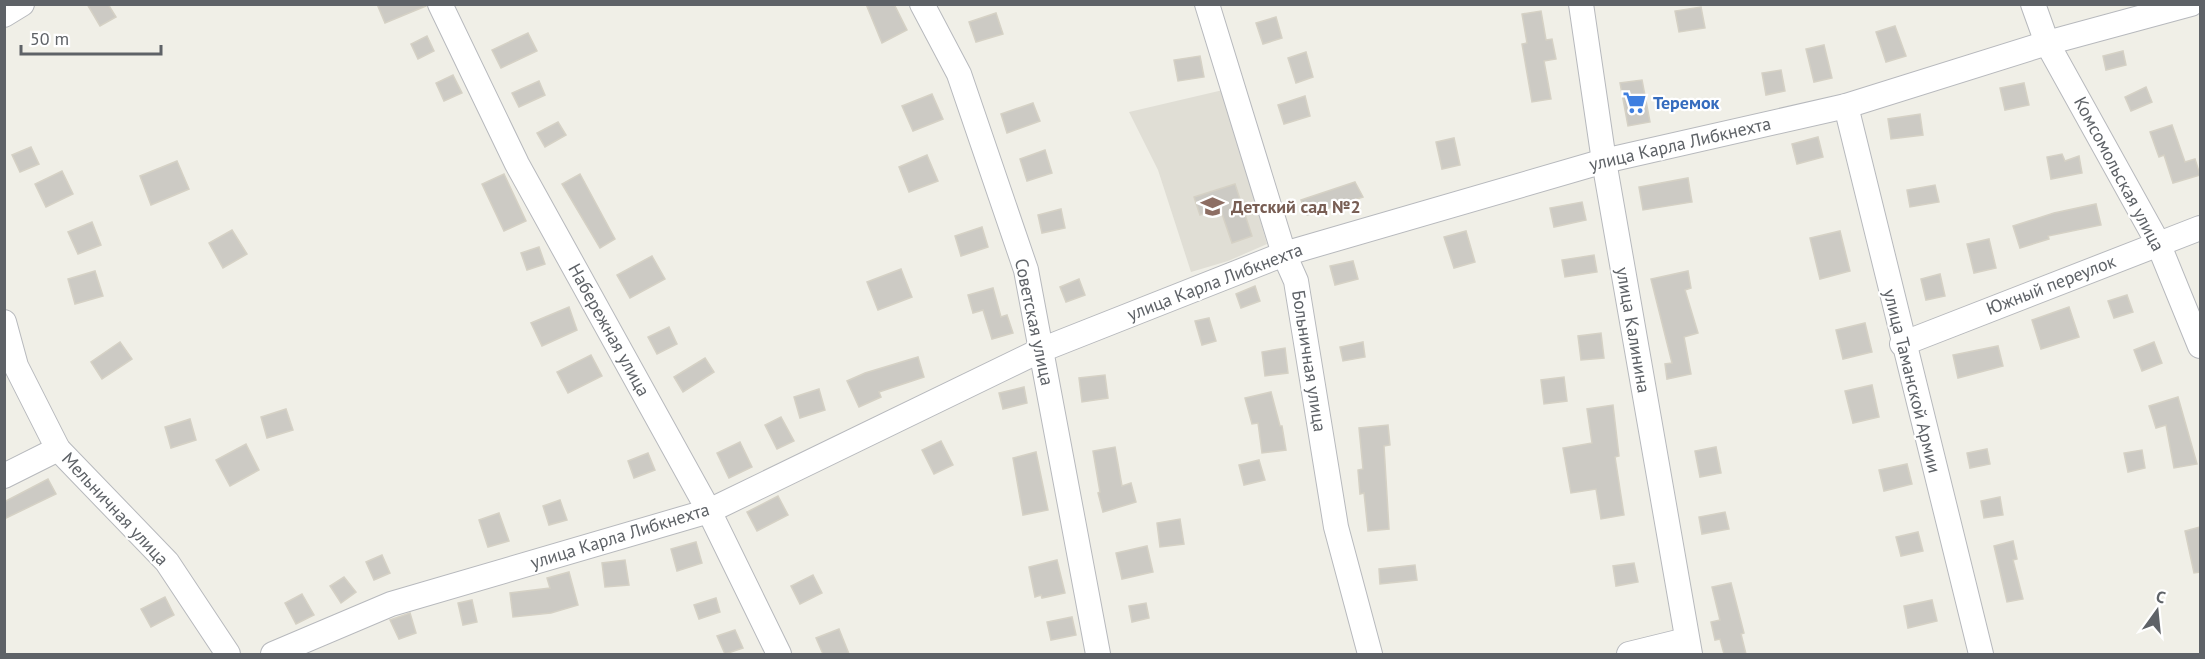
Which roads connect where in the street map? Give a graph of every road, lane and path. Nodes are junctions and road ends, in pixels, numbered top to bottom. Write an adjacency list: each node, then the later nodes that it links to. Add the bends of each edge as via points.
1 (22, 4): 8 (street)
2 (440, 4): 21 (street, Набережная улица, via 517,164)
3 (922, 4): 18 (street, Советская улица, via 959,74 1026,270)
4 (1207, 4): 14 (street, Больничная улица)
5 (1581, 4): 11 (street, улица Калинина)
6 (2033, 4): 9 (street, Комсомольская улица)
7 (2191, 4): 9 (street, улица Карла Либкнехта)
8 (4, 15)
9 (2047, 43): 10 (street, улица Карла Либкнехта); 13 (street, Комсомольская улица)
10 (1846, 106): 11 (street, улица Карла Либкнехта); 16 (street, улица Таманской Армии)
11 (1604, 161): 14 (street, улица Карла Либкнехта); 22 (street, улица Калинина)
12 (2200, 228): 13 (street, Южный переулок)
13 (2158, 243): 16 (street, Южный переулок); 17 (street, Комсомольская улица)
14 (1284, 254): 18 (street, улица Карла Либкнехта); 27 (street, Больничная улица, via 1296,281 1336,527)
15 (4, 322): 19 (street, Мельничная улица, via 16,366)
16 (1902, 344): 29 (street, улица Таманской Армии)
17 (2200, 346)
18 (1041, 350): 21 (street, улица Карла Либкнехта); 26 (street, Советская улица)
19 (58, 449): 20 (street); 23 (street, Мельничная улица, via 167,562)
20 (4, 476)
21 (709, 511): 24 (street, улица Карла Либкнехта, via 391,604); 25 (street, Набережная улица)
22 (1688, 647): 28 (street)
23 (228, 654)
24 (273, 654)
25 (779, 654)
26 (1098, 654)
27 (1370, 654)
28 (1629, 654)
29 (1981, 654)

